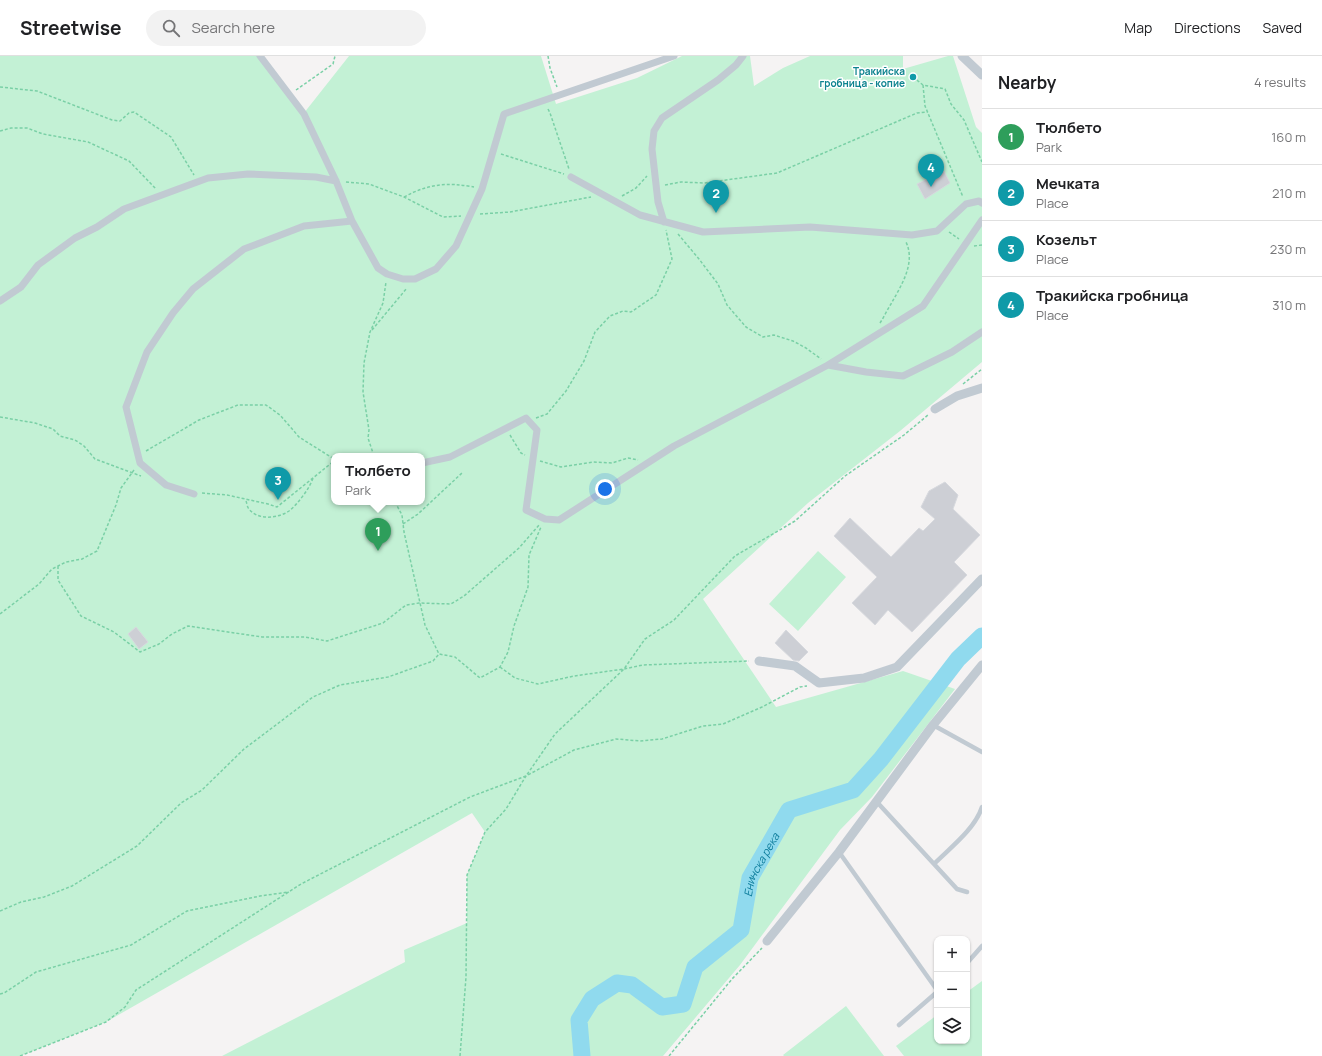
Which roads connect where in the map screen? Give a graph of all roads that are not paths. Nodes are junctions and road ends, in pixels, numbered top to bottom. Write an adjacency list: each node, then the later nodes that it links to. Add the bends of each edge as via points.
1 (260, 56): 7 (street, via 304,114)
2 (674, 56): 10 (street, via 504,114 482,189 456,246 436,269 415,279 403,279 387,274 378,268)
3 (743, 56): 11 (street, via 718,80 662,118 654,131 652,149 658,202)
4 (962, 56): 5 (street)
5 (982, 75)
6 (571, 177): 11 (street, via 640,215)
7 (336, 181): 10 (street); 14 (street, via 316,177 248,174 208,178 124,209 75,238 38,266 21,287)
8 (982, 203): 11 (street, via 978,201 966,204 937,231 912,235 810,227 703,232)
9 (982, 220): 13 (street)
10 (352, 222): 20 (street, via 304,226 244,249 193,289 147,352 126,407 139,460 166,485)
11 (667, 223)
12 (982, 226): 13 (street)
13 (966, 243): 16 (street, via 924,306)
14 (0, 301)
15 (982, 332): 16 (street, via 952,352 902,376)
16 (828, 365): 19 (street, via 674,446 559,520 545,519 526,510 538,430 526,418 450,457)
17 (982, 388): 18 (street, via 957,396)
18 (935, 410)
19 (425, 462)
20 (194, 494)
21 (982, 579): 22 (street, via 897,667 864,678 819,683 795,666)
22 (759, 661)
23 (982, 665): 24 (street)
24 (933, 725): 25 (lane); 26 (street)
25 (982, 752)
26 (876, 801): 28 (street); 29 (lane)
27 (982, 807): 29 (lane, via 970,828)
28 (839, 852): 31 (street); 34 (lane)
29 (934, 864): 30 (lane, via 957,889)
30 (967, 892)
31 (767, 941)
32 (982, 946): 33 (lane)
33 (970, 960)
34 (934, 987)
35 (934, 994): 36 (lane)
36 (899, 1025)

